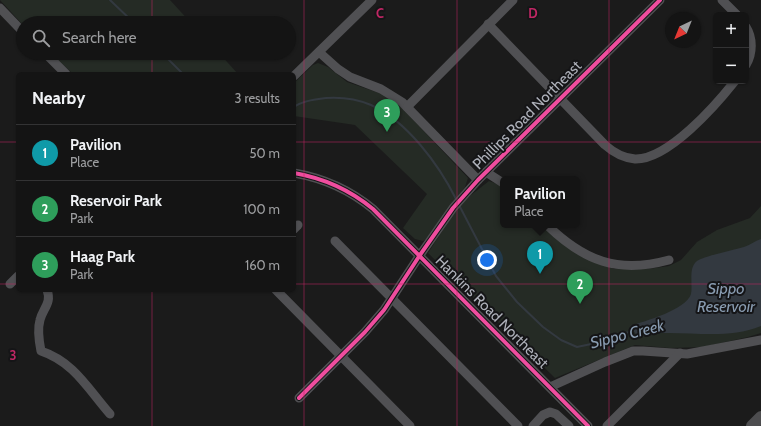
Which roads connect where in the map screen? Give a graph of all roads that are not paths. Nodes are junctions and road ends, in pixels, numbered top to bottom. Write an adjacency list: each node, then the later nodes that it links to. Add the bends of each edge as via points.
1 (372, 0): 10 (street)
2 (660, 0): 16 (street, Phillips Road Northeast)
3 (722, 0): 6 (street)
4 (511, 1): 7 (street)
5 (0, 8): 8 (street)
6 (734, 12)
7 (488, 24): 16 (street); 17 (street)
8 (16, 25)
9 (749, 34): 11 (street)
10 (319, 52): 14 (street); 17 (street, via 350,77 390,93)
11 (749, 58)
12 (52, 60): 13 (street)
13 (64, 72)
14 (296, 74)
15 (732, 84): 16 (street, via 709,111 679,138 653,155 636,159 622,156 612,150)
16 (560, 98): 18 (street, Phillips Road Northeast)
17 (407, 107): 20 (street)
18 (486, 172): 20 (street, Phillips Road Northeast); 21 (street)
19 (296, 173): 24 (street, Hankins Road Northeast, via 329,183 359,199 379,214)
20 (478, 180): 24 (street, Phillips Road Northeast, via 453,208)
21 (500, 181)
22 (549, 228): 25 (street, via 578,251 607,263 641,266)
23 (335, 241): 30 (street)
24 (420, 255): 30 (street, Phillips Road Northeast); 34 (street, Hankins Road Northeast)
25 (669, 260)
26 (16, 278): 27 (street)
27 (10, 284)
28 (47, 292): 36 (street, via 49,301 38,326 41,352 55,356 74,370)
29 (278, 292): 33 (street)
30 (392, 299): 33 (street, Phillips Road Northeast); 39 (street)
31 (761, 340): 32 (street)
32 (680, 353): 34 (street, via 633,352); 43 (street)
33 (341, 356): 35 (street, Phillips Road Northeast); 38 (street)
34 (550, 387): 42 (street, Hankins Road Northeast)
35 (299, 398)
36 (110, 414)
37 (761, 417): 44 (main road)
38 (410, 426)
39 (518, 426)
40 (533, 426): 41 (street, via 543,415 550,412 555,413)
41 (569, 426)
42 (588, 426)
43 (607, 426)
44 (752, 426)

